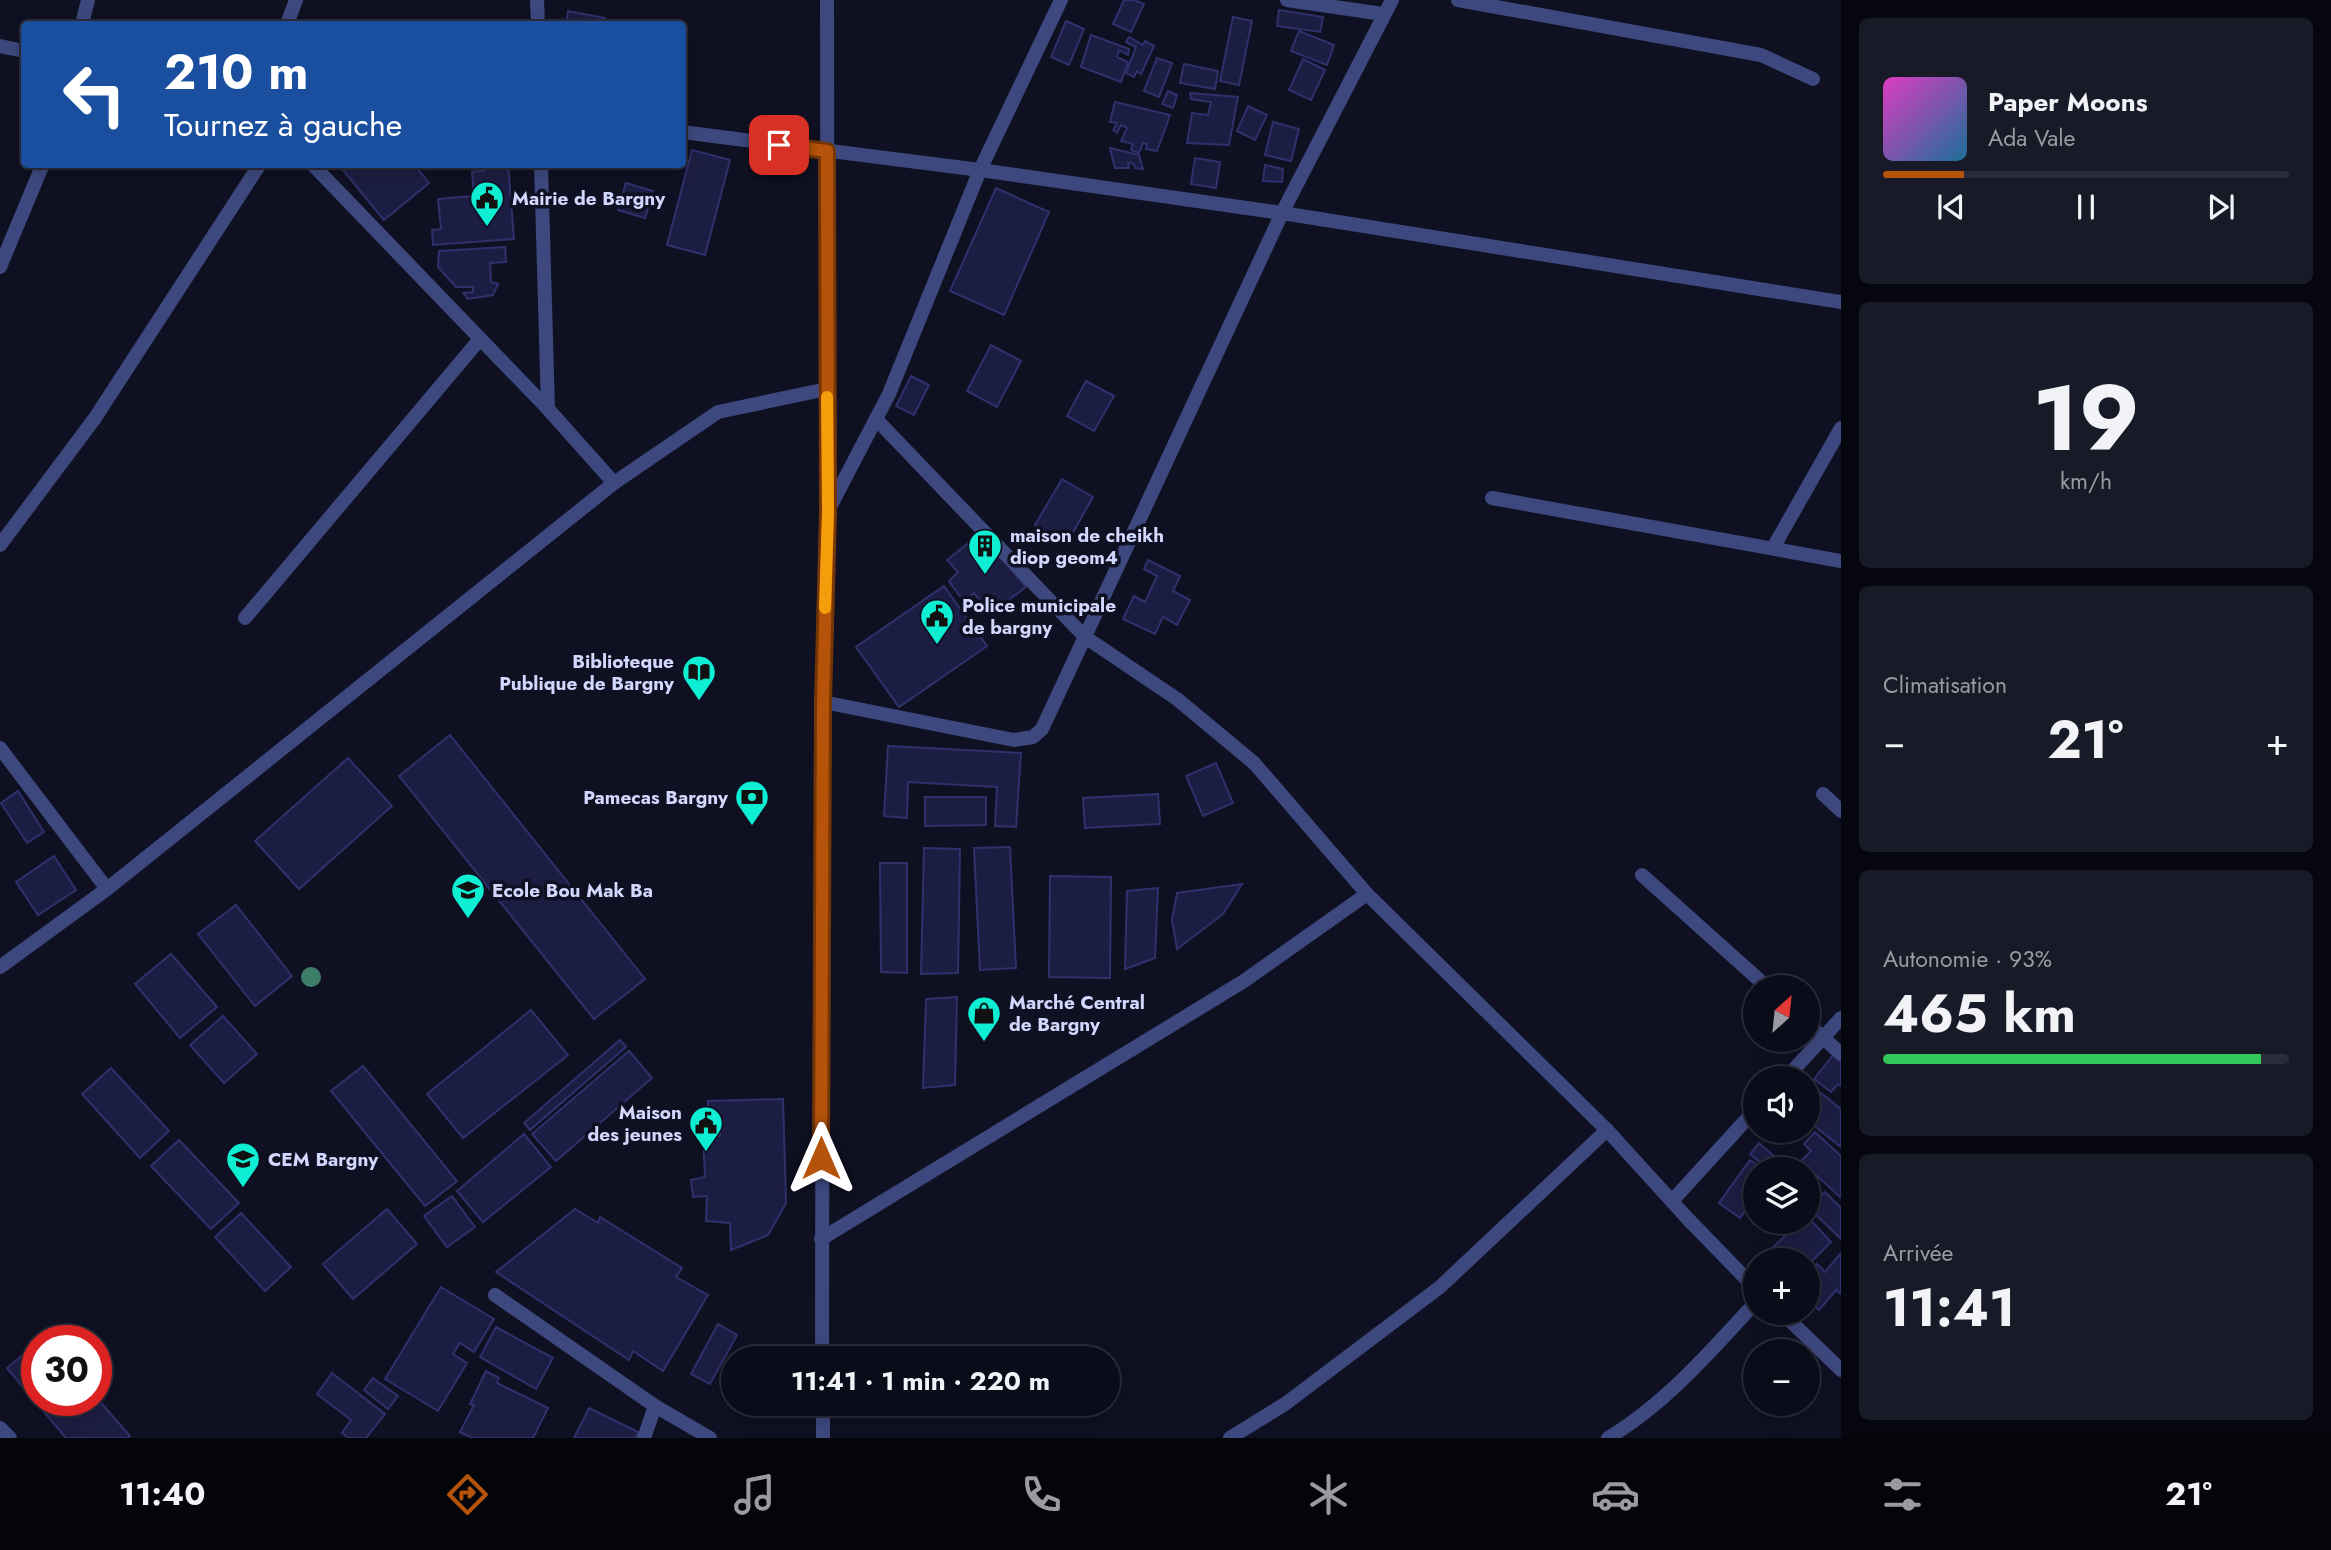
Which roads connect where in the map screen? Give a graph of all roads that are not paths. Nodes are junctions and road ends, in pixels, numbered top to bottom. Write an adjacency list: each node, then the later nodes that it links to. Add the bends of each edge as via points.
1 (88, 0): 10 (street)
2 (296, 0): 11 (street)
3 (537, 0): 12 (street)
4 (827, 0): 17 (street)
5 (1060, 0): 22 (street)
6 (1287, 0): 9 (street)
7 (1392, 0): 9 (street)
8 (1458, 0): 15 (street, via 1761,55)
9 (1383, 13): 23 (street)
10 (83, 21)
11 (288, 21)
12 (538, 21)
13 (0, 46): 14 (street)
14 (21, 50)
15 (1813, 79)
16 (686, 133): 17 (street)
17 (827, 151): 22 (street); 27 (street)
18 (41, 168): 24 (street)
19 (257, 168): 34 (street, via 95,418)
20 (316, 168): 26 (street)
21 (541, 168): 28 (street)
22 (980, 170): 23 (street); 29 (street)
23 (1282, 213): 25 (street); 38 (street)
24 (0, 267)
25 (1841, 302)
26 (481, 339): 28 (street); 37 (street)
27 (827, 389): 31 (street, via 718,412); 33 (street)
28 (548, 409): 31 (street)
29 (876, 419): 33 (street); 38 (street)
30 (1841, 428): 35 (street)
31 (614, 483): 44 (street)
32 (1492, 498): 35 (street)
33 (828, 512): 39 (street)
34 (0, 545)
35 (1773, 548): 36 (street)
36 (1841, 561)
37 (245, 618)
38 (1085, 637): 39 (street, via 1042,729 1033,737 1014,740); 45 (street, via 1177,699 1254,763)
39 (823, 702): 56 (street)
40 (0, 748): 44 (street)
41 (1823, 794): 42 (street)
42 (1841, 811)
43 (1642, 875): 47 (street)
44 (107, 889): 46 (street)
45 (1367, 894): 54 (street); 56 (street, via 1244,981)
46 (0, 967)
47 (1754, 975)
48 (1841, 1018): 50 (street)
49 (1820, 1034): 50 (street)
50 (1824, 1038): 51 (street); 52 (street)
51 (1841, 1054)
52 (1797, 1066)
53 (1743, 1123): 55 (street)
54 (1607, 1130): 55 (street); 70 (street, via 1440,1287 1285,1404)
55 (1672, 1201): 57 (street)
56 (821, 1239): 61 (street)
57 (1743, 1275)
58 (495, 1295): 63 (street)
59 (1743, 1316): 71 (street, via 1655,1405)
60 (1794, 1325): 62 (street)
61 (822, 1346)
62 (1841, 1370)
63 (655, 1406): 67 (street); 68 (street)
64 (823, 1416): 69 (street)
65 (0, 1428): 66 (street)
66 (10, 1438)
67 (644, 1438)
68 (710, 1438)
69 (823, 1438)
70 (1230, 1438)
71 (1608, 1438)

